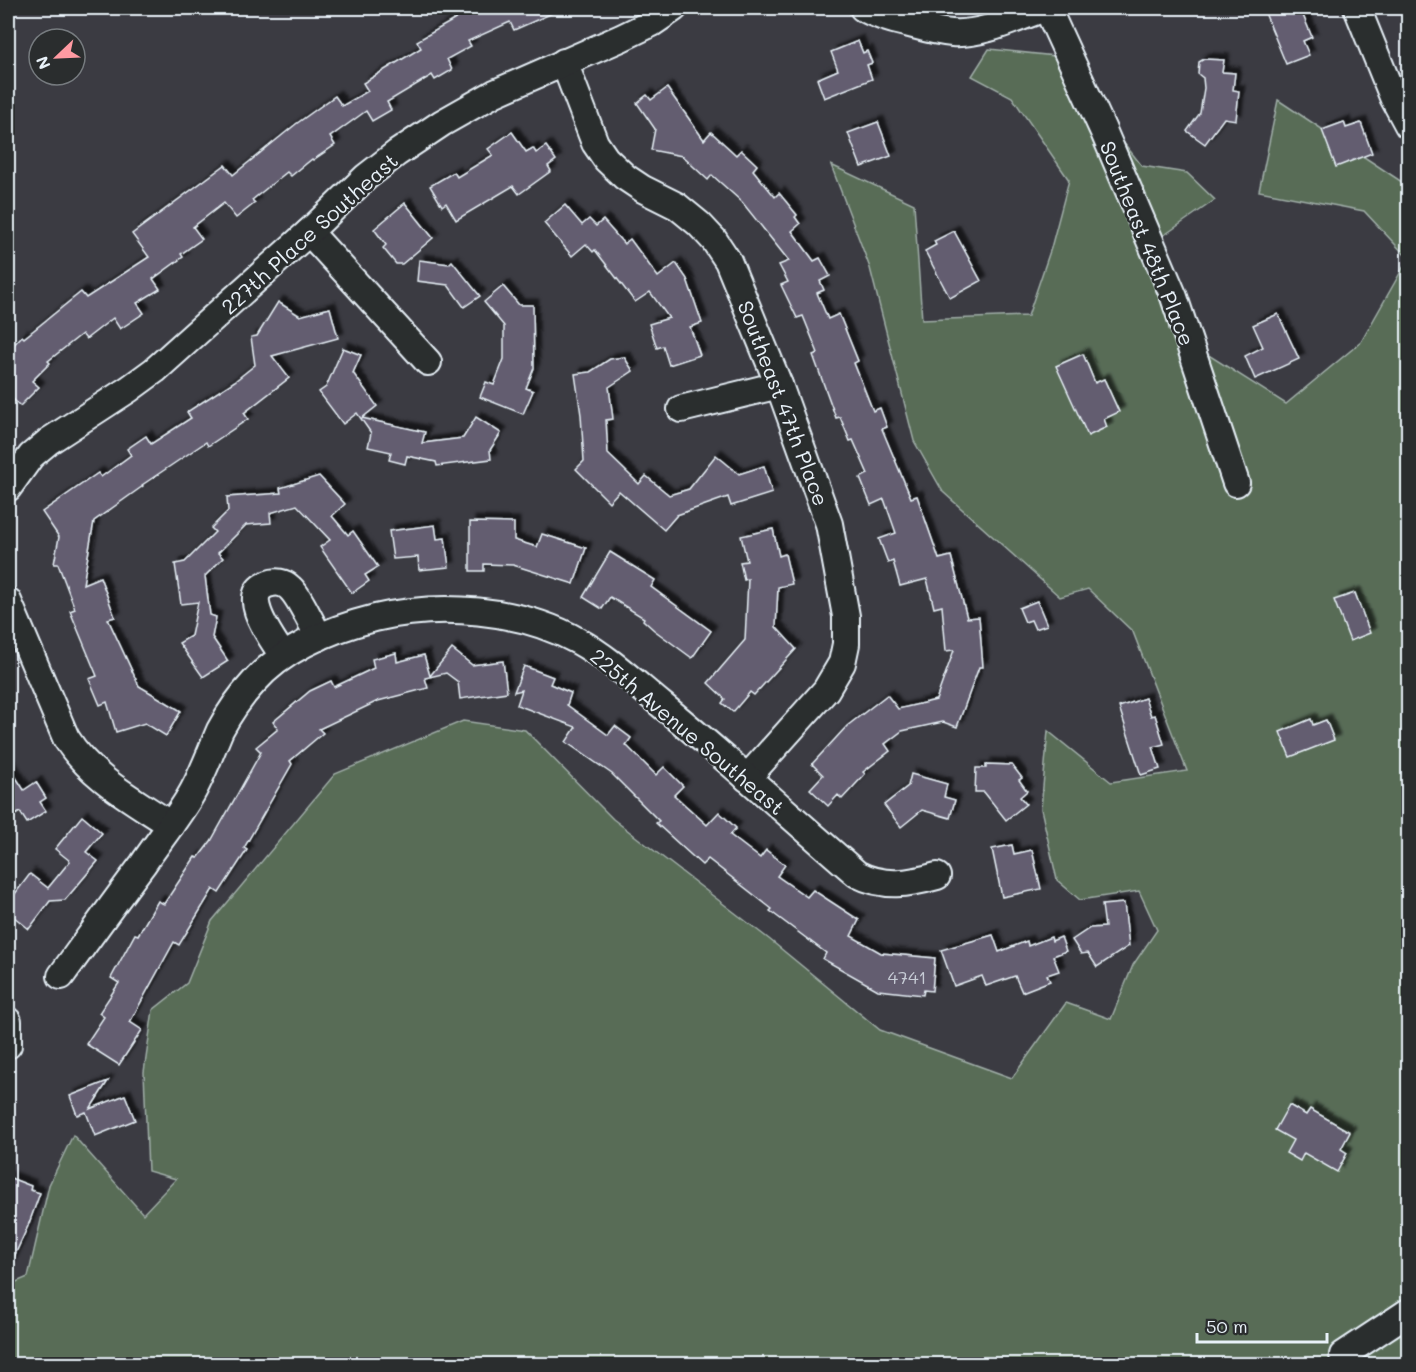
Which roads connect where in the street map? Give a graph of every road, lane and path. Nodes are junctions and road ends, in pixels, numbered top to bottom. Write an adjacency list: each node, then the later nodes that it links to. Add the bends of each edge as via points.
1 (674, 8): 5 (street, 227th Place Southeast, via 652,23)
2 (863, 8): 3 (street, via 897,21 954,33 974,32)
3 (1046, 8): 11 (street, Southeast 48th Place, via 1174,297)
4 (1358, 8): 6 (street)
5 (564, 62): 7 (street, 227th Place Southeast, via 495,93 442,123 366,177); 9 (street, Southeast 47th Place, via 595,143 606,159 643,189 677,206 714,240 738,282)
6 (1408, 125)
7 (309, 232): 8 (street); 12 (street, 227th Place Southeast, via 155,370 31,456)
8 (428, 362)
9 (779, 385): 10 (street); 16 (street, Southeast 47th Place, via 829,524 846,616 846,644 842,663 826,690)
10 (681, 409)
11 (1236, 483)
12 (8, 488)
13 (8, 601): 17 (street, via 76,754 102,780)
14 (319, 637): 15 (street, 225th Avenue Southeast); 15 (street, via 291,589 282,583 263,585 255,602 258,613); 16 (street, 225th Avenue Southeast, via 397,613 447,608 496,614 539,625 577,640 612,664)
15 (283, 656): 17 (street, 225th Avenue Southeast, via 235,704 190,797)
16 (747, 778): 18 (street, 225th Avenue Southeast, via 869,881 900,884)
17 (171, 825): 19 (street, 225th Avenue Southeast)
18 (937, 876)
19 (61, 976)
20 (1408, 1312): 21 (street)
21 (1343, 1355)

